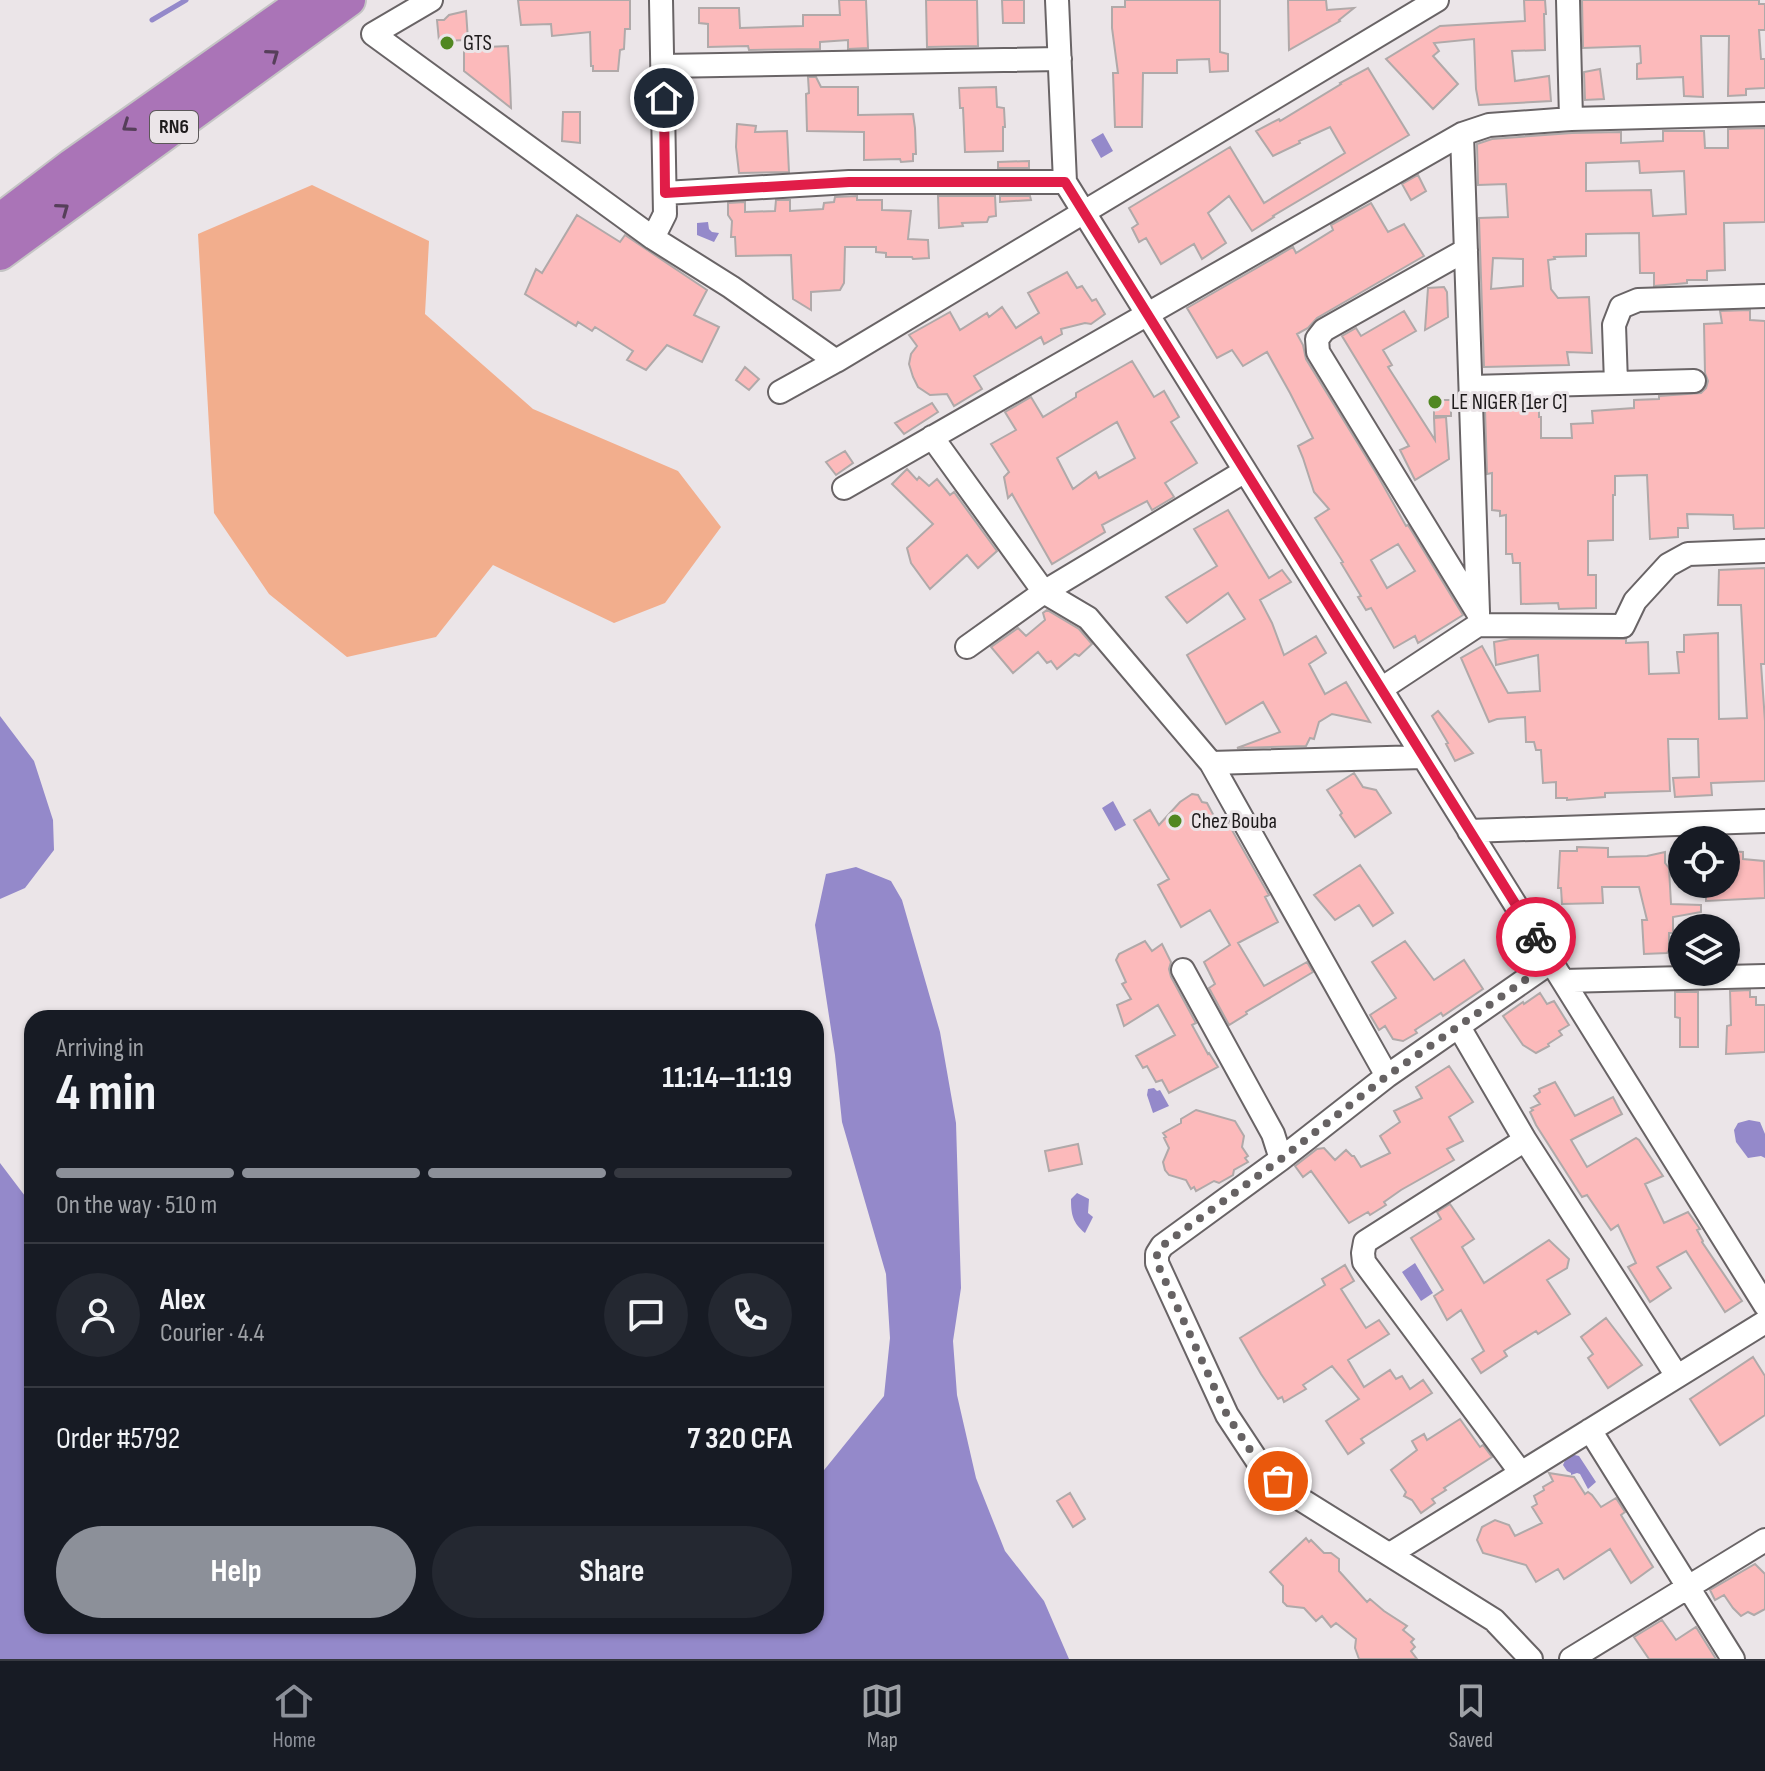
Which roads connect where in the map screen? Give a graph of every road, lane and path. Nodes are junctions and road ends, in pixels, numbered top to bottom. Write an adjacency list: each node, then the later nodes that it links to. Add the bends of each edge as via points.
1 (306, 0): 16 (highway, RN6, one-way to 16)
2 (349, 0): 19 (highway, RN6, one-way to 2)
3 (431, 0): 17 (street, via 373,34)
4 (661, 0): 9 (street)
5 (1057, 0): 8 (street)
6 (1437, 0): 15 (street)
7 (1568, 0): 11 (street)
8 (1060, 59): 9 (street); 13 (street)
9 (663, 66): 14 (street)
10 (1765, 114): 11 (street)
11 (1571, 119): 12 (street, via 1489,125)
12 (1462, 134): 18 (street); 21 (street)
13 (1065, 182): 14 (street, via 849,182); 15 (street)
14 (665, 193): 17 (street, via 665,214)
15 (1084, 213): 21 (street); 22 (street)
16 (0, 220)
17 (653, 238): 22 (street)
18 (1466, 250): 25 (street); 32 (street, via 1324,330 1317,339 1318,352)
19 (0, 254)
20 (1765, 296): 24 (street, via 1638,300 1621,307 1614,325)
21 (1147, 314): 27 (street); 28 (street)
22 (836, 361): 26 (street)
23 (1694, 381): 24 (street)
24 (1616, 383): 25 (street)
25 (1471, 387): 32 (street)
26 (780, 392)
27 (932, 437): 29 (street); 31 (street)
28 (1245, 471): 31 (street); 34 (street)
29 (844, 488)
30 (1765, 551): 32 (street, via 1688,554 1668,565 1635,601 1623,626)
31 (1044, 592): 33 (street); 36 (street, via 1088,618)
32 (1478, 619): 34 (street)
33 (967, 647)
34 (1381, 689): 35 (street)
35 (1423, 757): 36 (street); 38 (street)
36 (1211, 763): 43 (street)
37 (1765, 821): 38 (street)
38 (1469, 831): 40 (street)
39 (1183, 970): 45 (street, via 1273,1134)
40 (1557, 972): 41 (street); 42 (street); 46 (street)
41 (1765, 976)
42 (1459, 1027): 43 (street); 44 (street)
43 (1387, 1076): 45 (street)
44 (1525, 1140): 48 (street); 50 (street, via 1365,1242 1363,1253 1364,1262)
45 (1281, 1159): 52 (street, via 1162,1246 1157,1263 1227,1415 1260,1465 1297,1497)
46 (1765, 1305)
47 (1765, 1322): 48 (street)
48 (1677, 1376): 49 (street)
49 (1590, 1430): 50 (street); 53 (street)
50 (1521, 1473): 52 (street)
51 (1765, 1540): 53 (street)
52 (1390, 1554): 54 (street, via 1494,1620)
53 (1688, 1587): 55 (street); 56 (street)
54 (1531, 1659)
55 (1571, 1659)
56 (1733, 1659)

